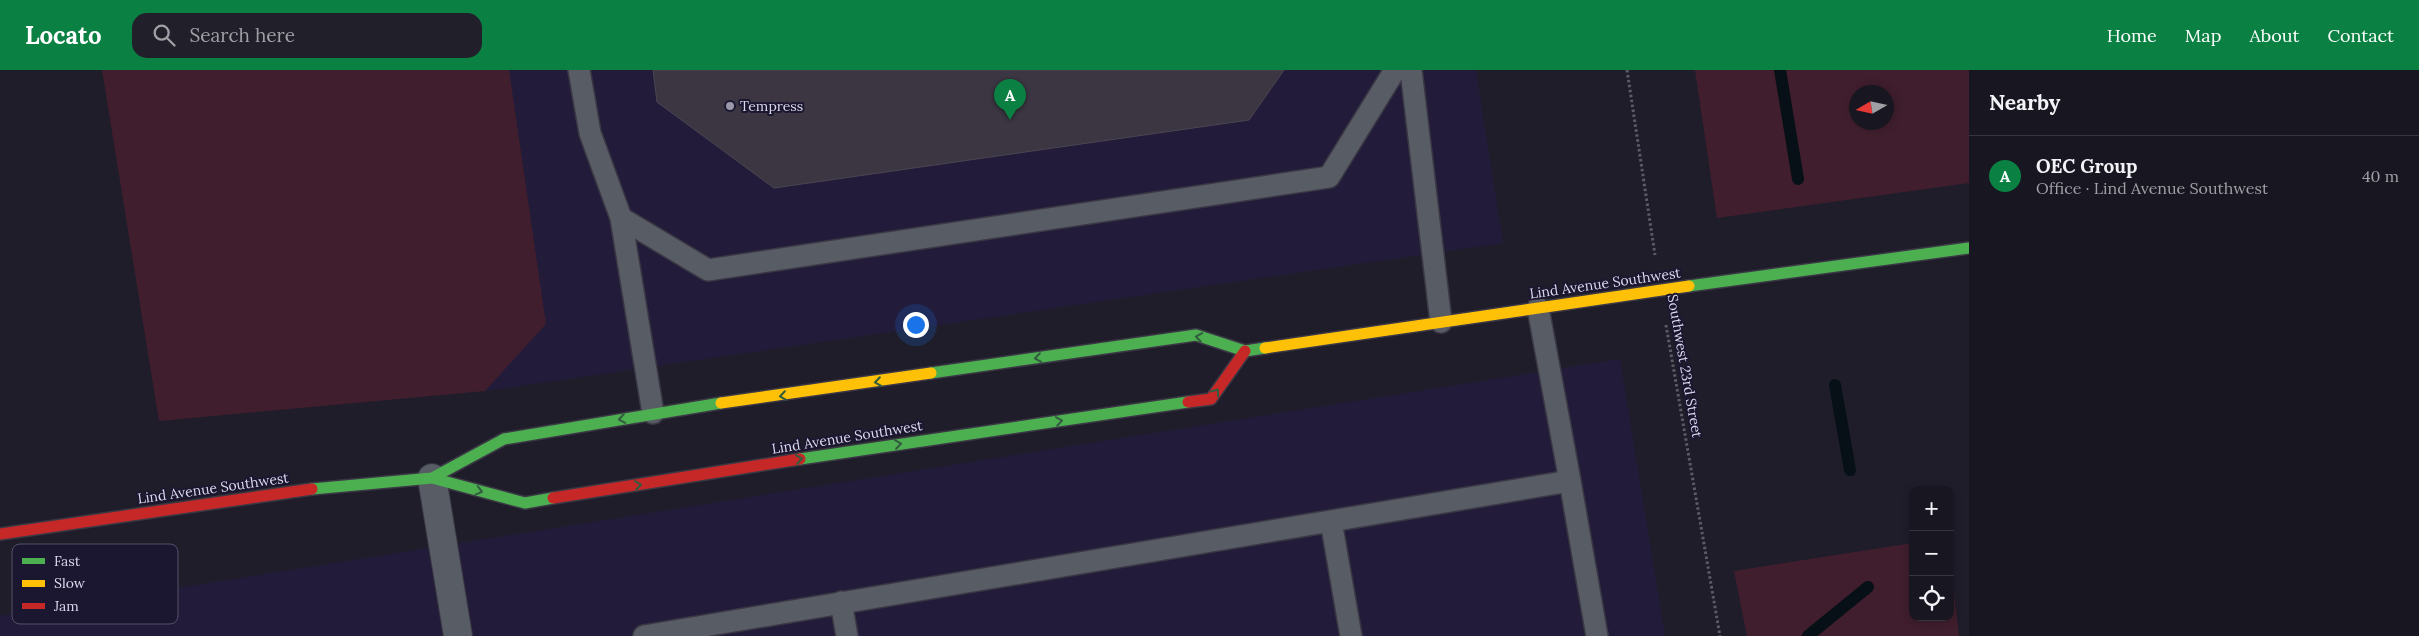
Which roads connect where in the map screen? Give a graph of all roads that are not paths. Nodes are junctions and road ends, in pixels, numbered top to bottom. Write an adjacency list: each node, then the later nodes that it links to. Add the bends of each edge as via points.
1 (580, 70): 4 (lane, via 590,133)
2 (1395, 70): 4 (lane, via 1329,177 708,270)
3 (1410, 70): 7 (lane)
4 (621, 218): 9 (lane)
5 (1969, 248): 6 (main road, Lind Avenue Southwest)
6 (1538, 308): 7 (main road, Lind Avenue Southwest); 11 (lane)
7 (1441, 322): 8 (main road, Lind Avenue Southwest)
8 (1245, 351): 9 (main road, Lind Avenue Southwest, one-way to 9, via 1196,335); 10 (main road, Lind Avenue Southwest, one-way to 8, via 525,503 850,451 1211,399)
9 (653, 414): 10 (main road, Lind Avenue Southwest, one-way to 10, via 504,438)
10 (432, 478): 13 (main road, Lind Avenue Southwest, via 317,488); 15 (street)
11 (1570, 481): 12 (lane); 19 (lane)
12 (1331, 521): 14 (lane); 18 (lane)
13 (0, 534)
14 (841, 602): 16 (lane); 17 (lane)
15 (458, 636)
16 (644, 636)
17 (847, 636)
18 (1351, 636)
19 (1597, 636)

